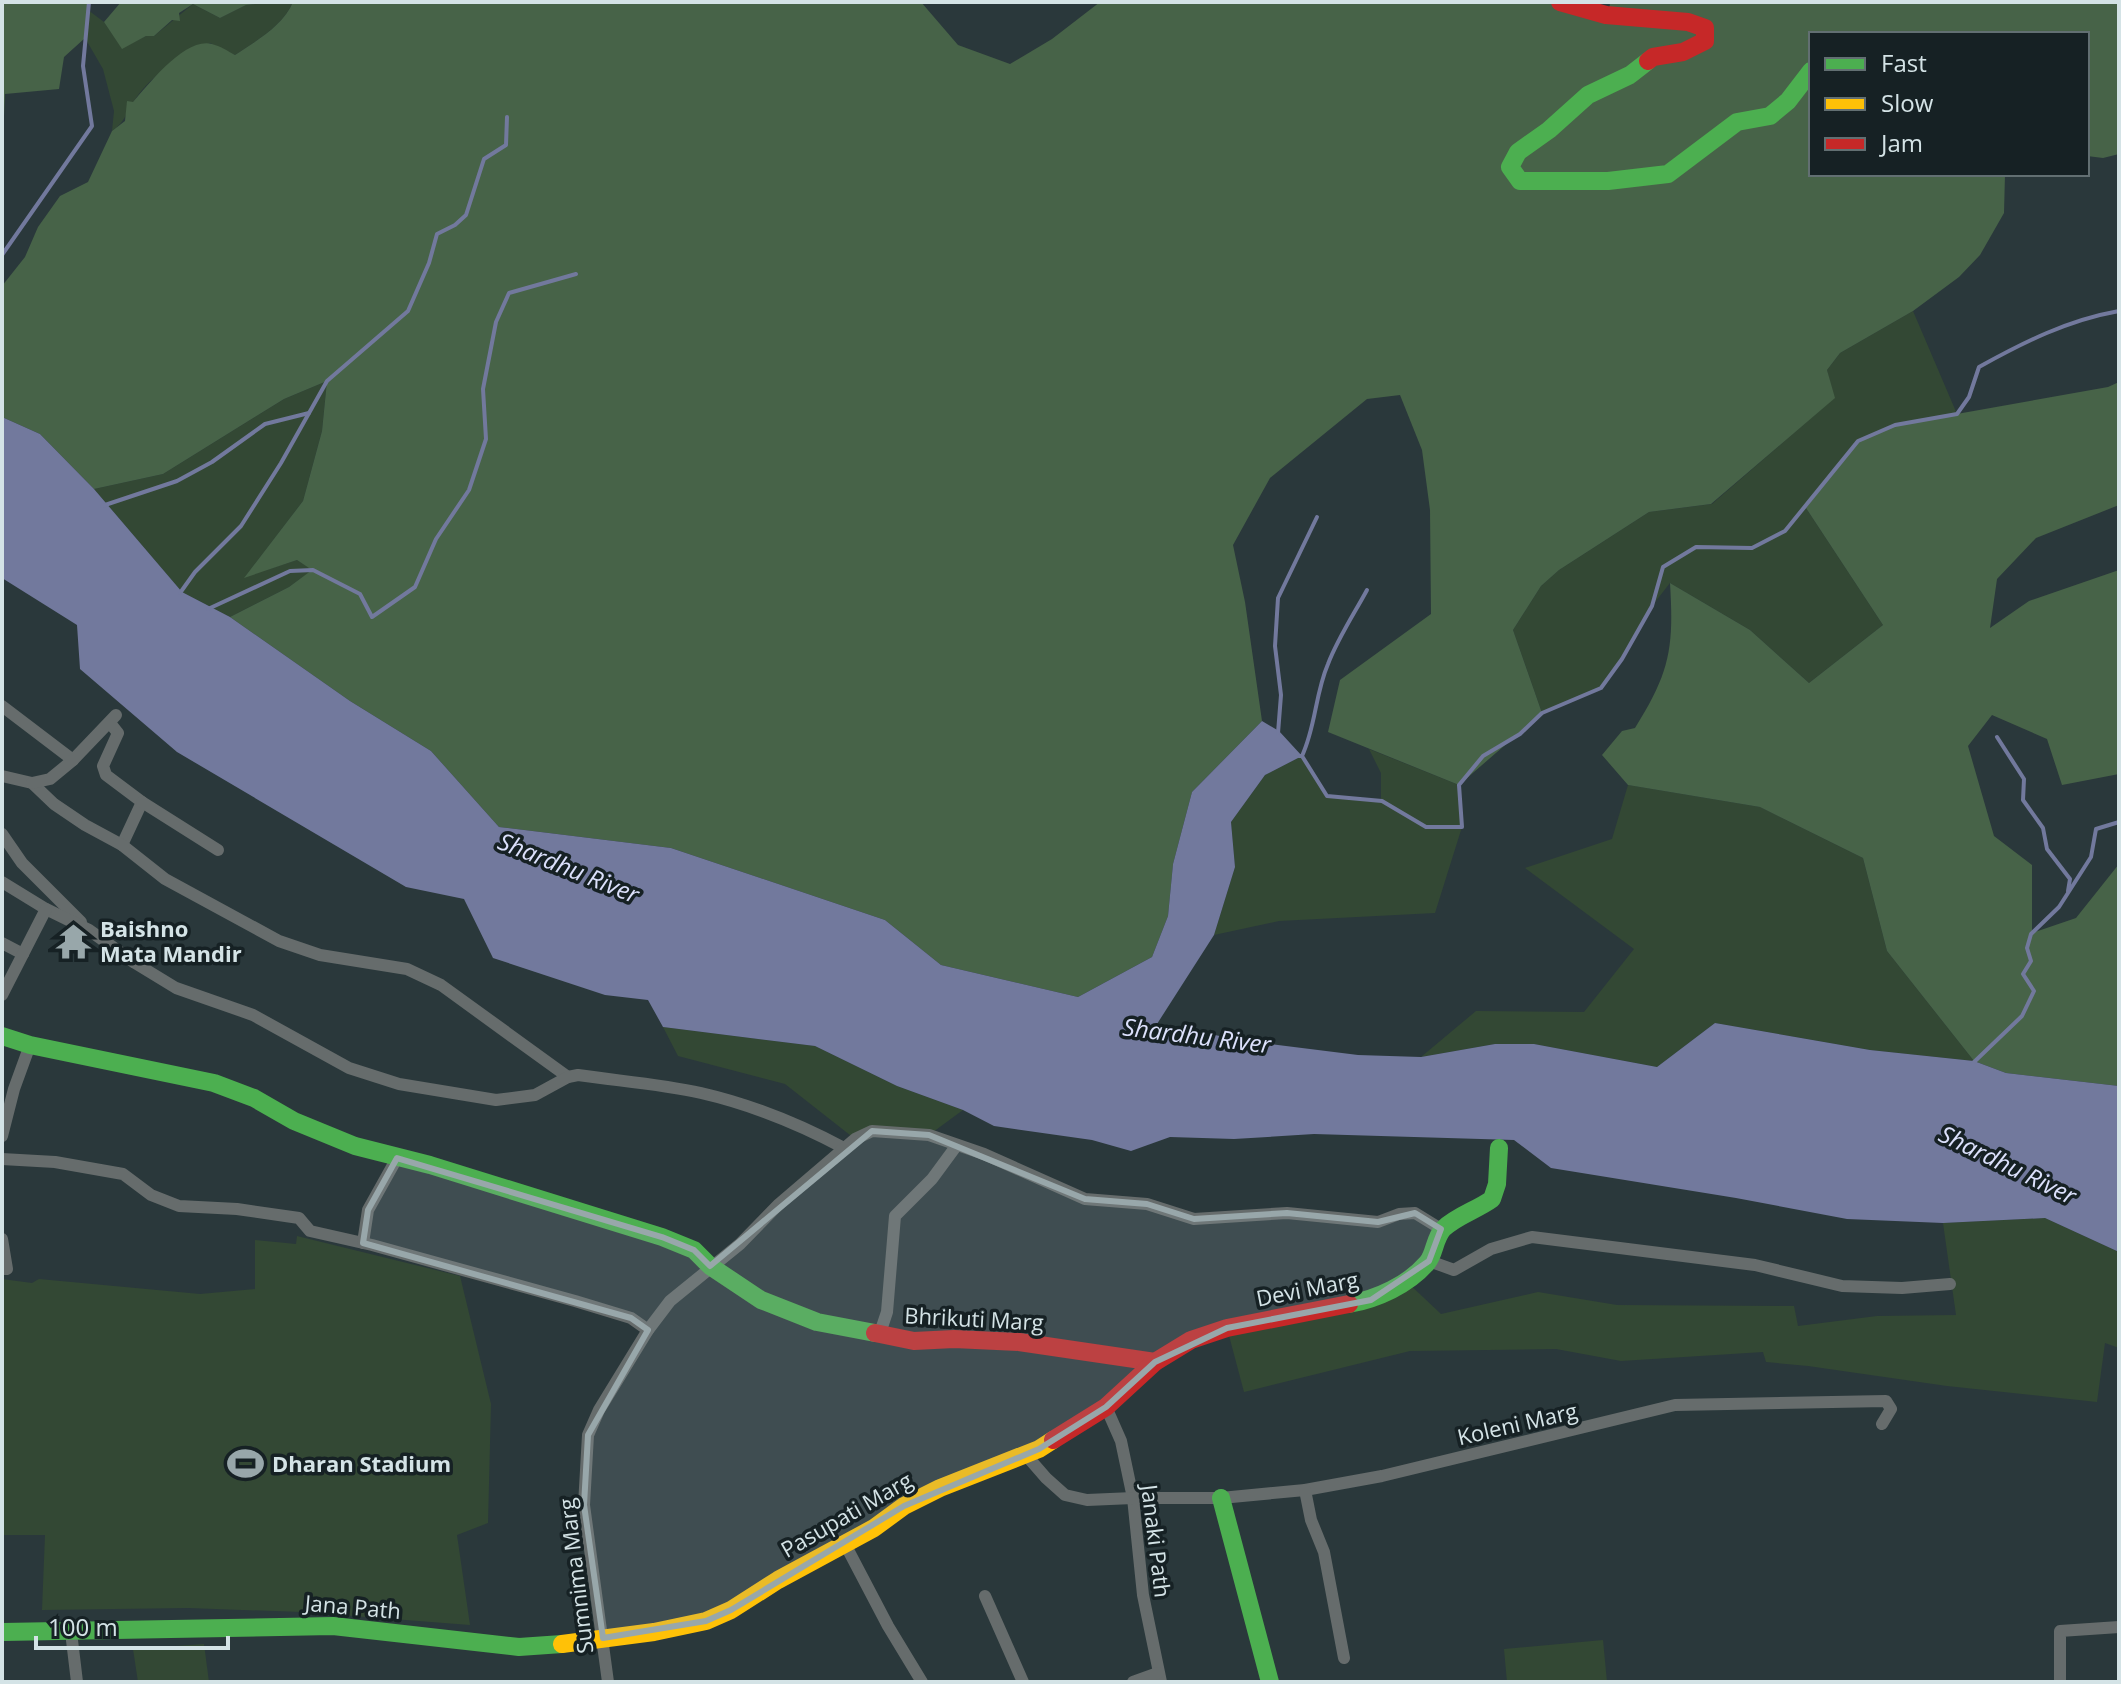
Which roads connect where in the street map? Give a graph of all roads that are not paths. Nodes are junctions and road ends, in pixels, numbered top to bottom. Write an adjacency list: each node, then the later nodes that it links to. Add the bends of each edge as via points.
1 (1560, 2): 2 (street, via 1609,15 1693,21 1705,28 1705,41 1683,52 1653,57 1588,95 1518,152 1510,167 1520,181 1608,181 1668,174 1737,122 1770,116)
2 (1809, 74)
3 (2, 706): 4 (street)
4 (73, 760): 6 (street, via 50,779); 7 (street, via 113,719 118,733 103,766 106,775)
5 (2, 776): 6 (street)
6 (32, 783): 9 (street, via 54,804)
7 (142, 802): 9 (street); 10 (street)
8 (2, 834): 13 (street, via 22,863)
9 (122, 845): 19 (street, via 165,879 279,941 320,955 407,969 441,985)
10 (218, 850)
11 (2, 882): 12 (street)
12 (46, 909): 13 (street); 15 (street)
13 (89, 930): 19 (street, via 176,988 253,1015 349,1068 399,1084 496,1100 535,1095)
14 (2, 943): 15 (street)
15 (23, 954): 16 (street)
16 (2, 995)
17 (2, 1036): 18 (street, Bhrikuti Marg)
18 (30, 1045): 20 (street); 24 (street, Bhrikuti Marg, via 214,1083 320,1132)
19 (568, 1077): 22 (street, via 702,1094 808,1128)
20 (2, 1136)
21 (957, 1145): 22 (street, Sumnima Marg, via 929,1135 872,1131); 26 (street, Sumnima Marg, via 1085,1199 1147,1204 1194,1219 1287,1213 1378,1222 1415,1213); 34 (street, via 895,1216 887,1312)
22 (844, 1148): 30 (street, Sumnima Marg)
23 (1499, 1148): 26 (street, via 1492,1199)
24 (397, 1158): 28 (street, via 368,1210); 30 (street, Bhrikuti Marg, via 662,1237 694,1250)
25 (2, 1159): 28 (street, via 123,1174 151,1195 179,1206 299,1218 310,1231)
26 (1441, 1229): 29 (street)
27 (2, 1239): 31 (street, via 7,1269)
28 (363, 1243): 33 (street, via 631,1318)
29 (1429, 1261): 32 (street, via 1454,1270 1491,1249 1532,1237 1755,1265 1842,1286); 35 (street, Devi Marg, via 1371,1300 1227,1328 1191,1340)
30 (710, 1266): 33 (street, Sumnima Marg, via 670,1301); 34 (street, Bhrikuti Marg, via 788,1313)
31 (2, 1269)
32 (1950, 1284)
33 (648, 1330): 47 (street, Sumnima Marg, via 599,1410 584,1462 584,1505)
34 (880, 1333): 35 (street, Bhrikuti Marg, via 914,1341 1019,1342)
35 (1155, 1362): 36 (street)
36 (1106, 1407): 38 (street, Pasupati Marg); 40 (street, Janaki Path, via 1121,1441)
37 (1882, 1424): 39 (street, Koleni Marg, via 1891,1409 1886,1401 1675,1405)
38 (1026, 1455): 40 (street, Koleni Marg, via 1065,1495 1087,1500); 42 (street, Pasupati Marg, via 940,1488)
39 (1305, 1490): 41 (street, Koleni Marg); 48 (street, via 1324,1552)
40 (1133, 1498): 41 (street, Koleni Marg); 49 (street, Janaki Path, via 1143,1595)
41 (1221, 1498): 55 (street)
42 (845, 1544): 47 (street, Pasupati Marg, via 706,1621); 52 (street)
43 (985, 1596): 53 (street)
44 (2119, 1627): 56 (street, via 2060,1631)
45 (2, 1632): 46 (street, Jana Path)
46 (71, 1632): 47 (street, Jana Path, via 333,1626 519,1647); 50 (street)
47 (603, 1638): 51 (street, Sumnima Marg)
48 (1344, 1658)
49 (1159, 1677): 54 (street)
50 (77, 1682)
51 (608, 1682)
52 (922, 1682)
53 (1023, 1682)
54 (1133, 1682)
55 (1270, 1682)
56 (2060, 1682)

